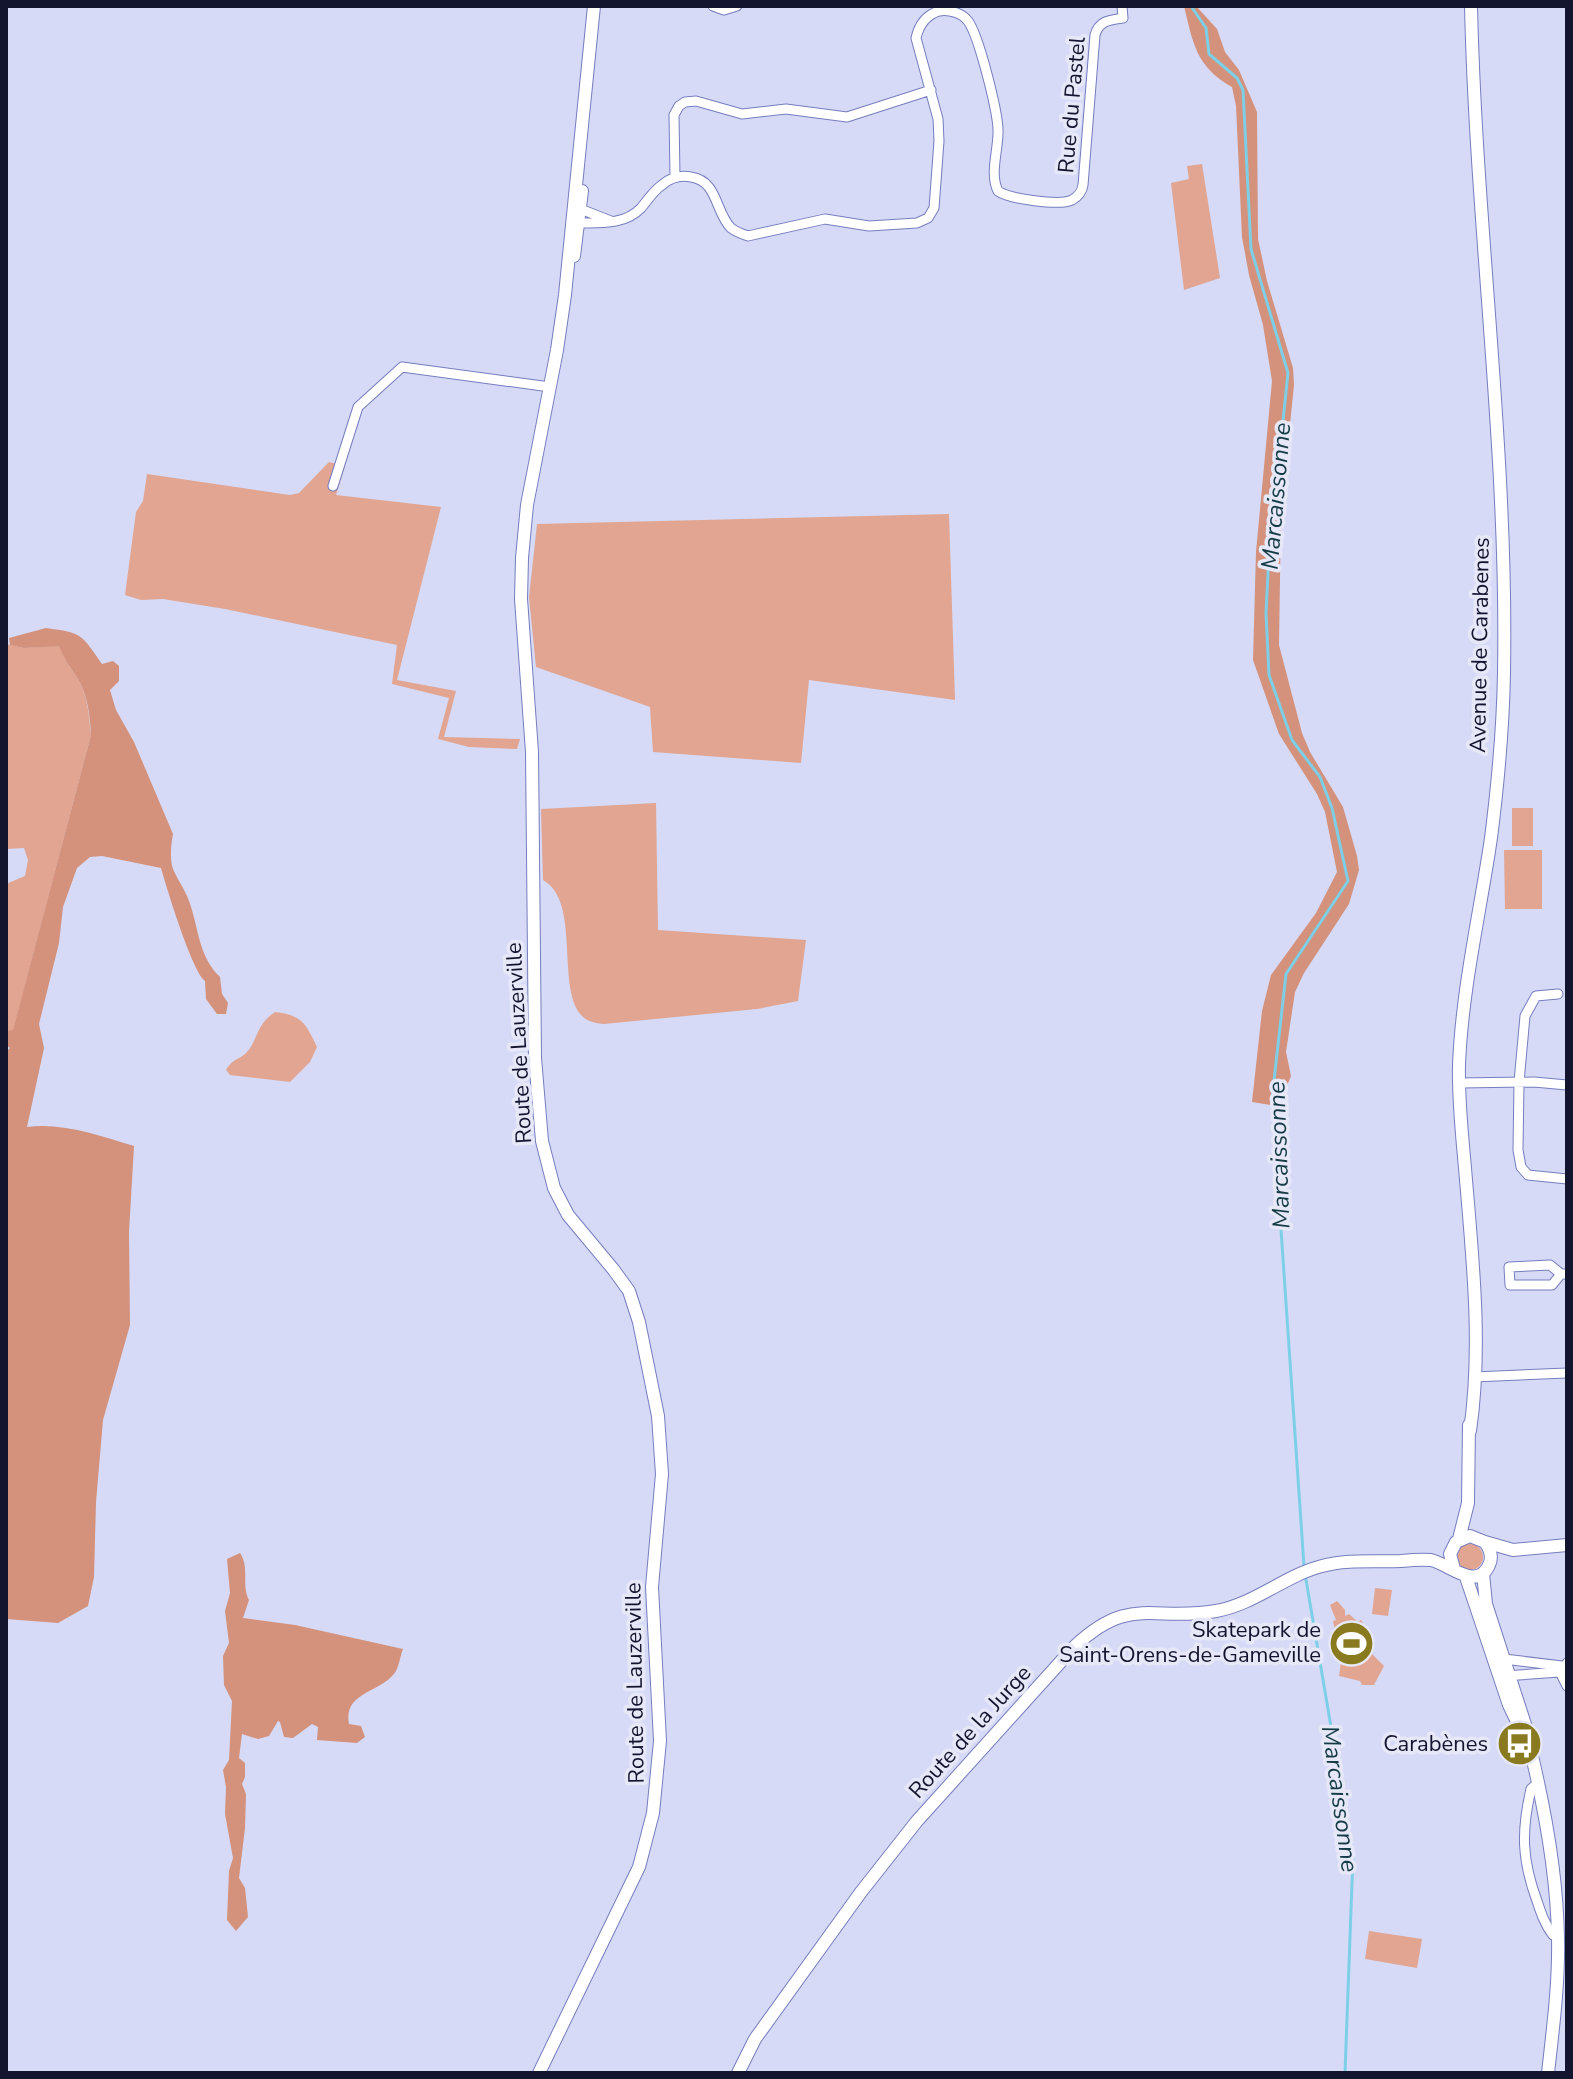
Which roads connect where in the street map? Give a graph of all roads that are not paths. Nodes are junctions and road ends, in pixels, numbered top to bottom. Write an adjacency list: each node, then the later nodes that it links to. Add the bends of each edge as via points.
1 (594, 6): 8 (street, Route de Lauzerville)
2 (713, 6): 3 (street)
3 (737, 6)
4 (1122, 6): 6 (street, Rue du Pastel, via 1123,18 1097,28 1083,185 1068,201 1013,198 998,191 992,92 971,27 962,15 934,14 918,31 916,46)
5 (1471, 6): 13 (street, Avenue de Carabenes, via 1500,491 1504,673 1496,798 1465,1003)
6 (931, 90): 7 (street, via 847,117 786,109 742,114 685,102 674,115); 7 (street, Rue du Pastel, via 939,141 934,208 923,221 869,226 825,219 748,236 728,224 705,182)
7 (675, 177): 8 (street, via 633,215 611,221)
8 (578, 216): 9 (street, Route de Lauzerville)
9 (550, 387): 10 (street, via 402,367 358,407); 36 (street, Route de Lauzerville, via 527,505 521,579 531,718 537,1095 554,1188 634,1303 662,1456 652,1587 660,1741 653,1813 639,1867)
10 (333, 486)
11 (1558, 994): 12 (street, via 1536,996 1528,1008)
12 (1519, 1082): 13 (street); 14 (street); 15 (street, via 1521,1167 1532,1177)
13 (1459, 1083): 17 (street, Avenue de Carabenes)
14 (1567, 1085)
15 (1567, 1179)
16 (1564, 1274): 16 (street, via 1550,1265 1509,1267 1510,1285 1552,1285)
17 (1473, 1282): 19 (street, Avenue de Carabenes); 20 (street, Avenue de Carabenes)
18 (1567, 1373): 19 (street)
19 (1474, 1377): 20 (street, Avenue de Carabenes)
20 (1470, 1431): 21 (street, Avenue de Carabenes)
21 (1468, 1503): 22 (street, Avenue de Carabenes, via 1472,1524); 23 (street, Avenue de Carabenes)
22 (1483, 1540): 23 (street, via 1470,1536); 25 (street); 27 (street, via 1491,1556)
23 (1456, 1543): 26 (street, Route de la Jurge); 28 (street, via 1450,1562)
24 (1567, 1545): 25 (street)
25 (1513, 1550): 27 (street)
26 (1429, 1560): 28 (street, Route de la Jurge); 37 (street, Route de la Jurge, via 1337,1563 1226,1609 1131,1613 1088,1634 892,1851 755,2039)
27 (1486, 1568): 29 (street); 30 (street, via 1486,1604)
28 (1454, 1569): 29 (street)
29 (1466, 1577): 32 (street)
30 (1504, 1659): 31 (street); 32 (street)
31 (1563, 1667): 32 (street); 33 (street)
32 (1505, 1675): 34 (street, via 1509,1705)
33 (1567, 1686)
34 (1538, 1783): 35 (street); 35 (street, via 1531,1789 1526,1811 1524,1857 1544,1921)
35 (1558, 1936): 38 (street)
36 (539, 2073)
37 (738, 2073)
38 (1548, 2073)

